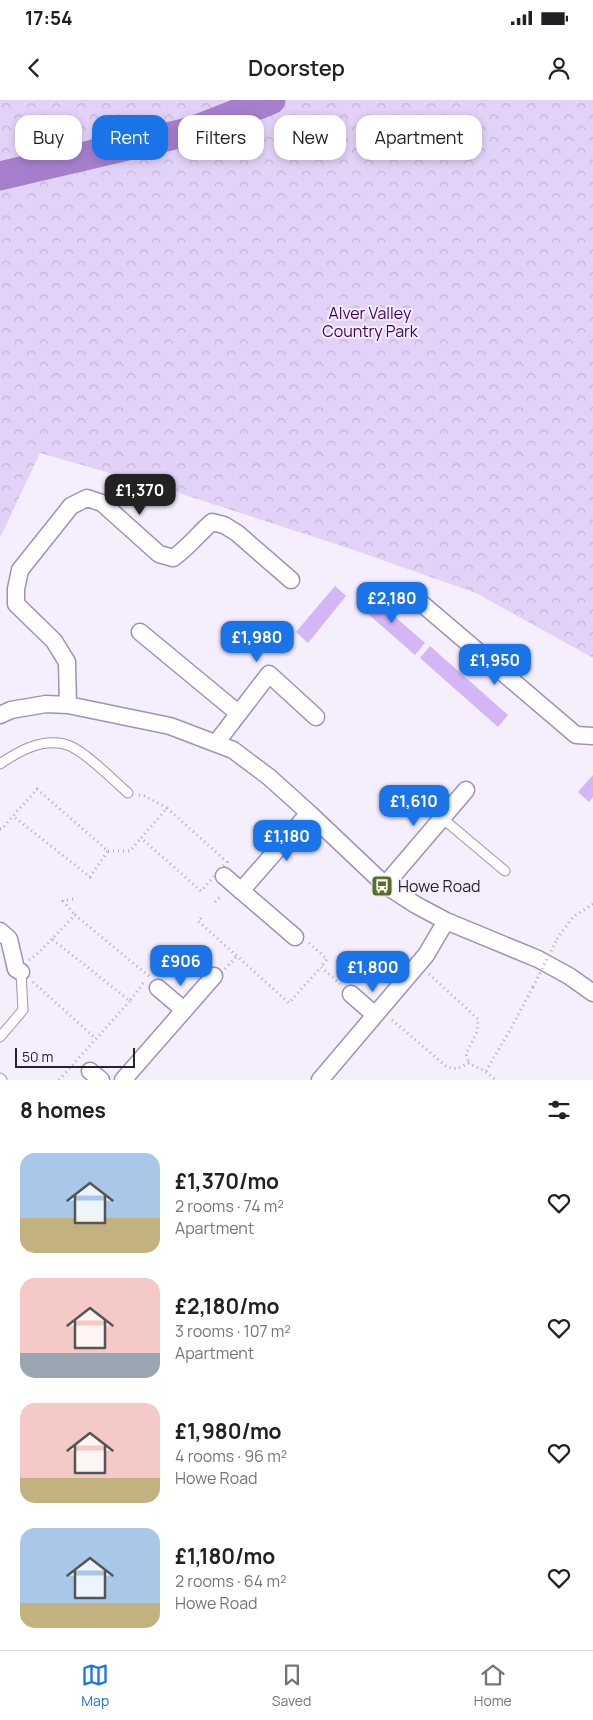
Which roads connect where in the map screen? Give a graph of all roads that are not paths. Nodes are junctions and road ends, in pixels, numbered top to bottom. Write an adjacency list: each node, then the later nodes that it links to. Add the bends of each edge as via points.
1 (291, 580): 4 (street, via 224,525 212,522 186,550 173,558 159,554 102,503 88,498 71,506 20,570 16,590 16,604 54,641 68,662)
2 (414, 596): 8 (street, via 576,735)
3 (140, 632): 5 (street)
4 (68, 705): 6 (street, via 46,704); 9 (street, via 170,726)
5 (238, 713): 7 (street, via 268,674); 9 (street)
6 (0, 715)
7 (316, 717)
8 (593, 736)
9 (216, 744): 13 (street, via 233,750)
10 (0, 764): 12 (lane, via 28,748 65,744 80,752)
11 (466, 790): 14 (street)
12 (128, 793)
13 (310, 813): 17 (street); 18 (street)
14 (442, 818): 15 (lane); 17 (street)
15 (505, 871)
16 (224, 876): 18 (street)
17 (385, 885): 19 (street)
18 (241, 891): 21 (street)
19 (446, 921): 25 (street, via 538,959); 28 (street, via 426,955)
20 (0, 931): 22 (street, via 9,939)
21 (295, 937)
22 (18, 971): 29 (lane, via 23,1010)
23 (214, 976): 27 (street)
24 (158, 988): 27 (street)
25 (593, 992)
26 (351, 994): 28 (street)
27 (184, 1010): 31 (street)
28 (378, 1012): 30 (street)
29 (0, 1037)
30 (329, 1077)
31 (123, 1080)

